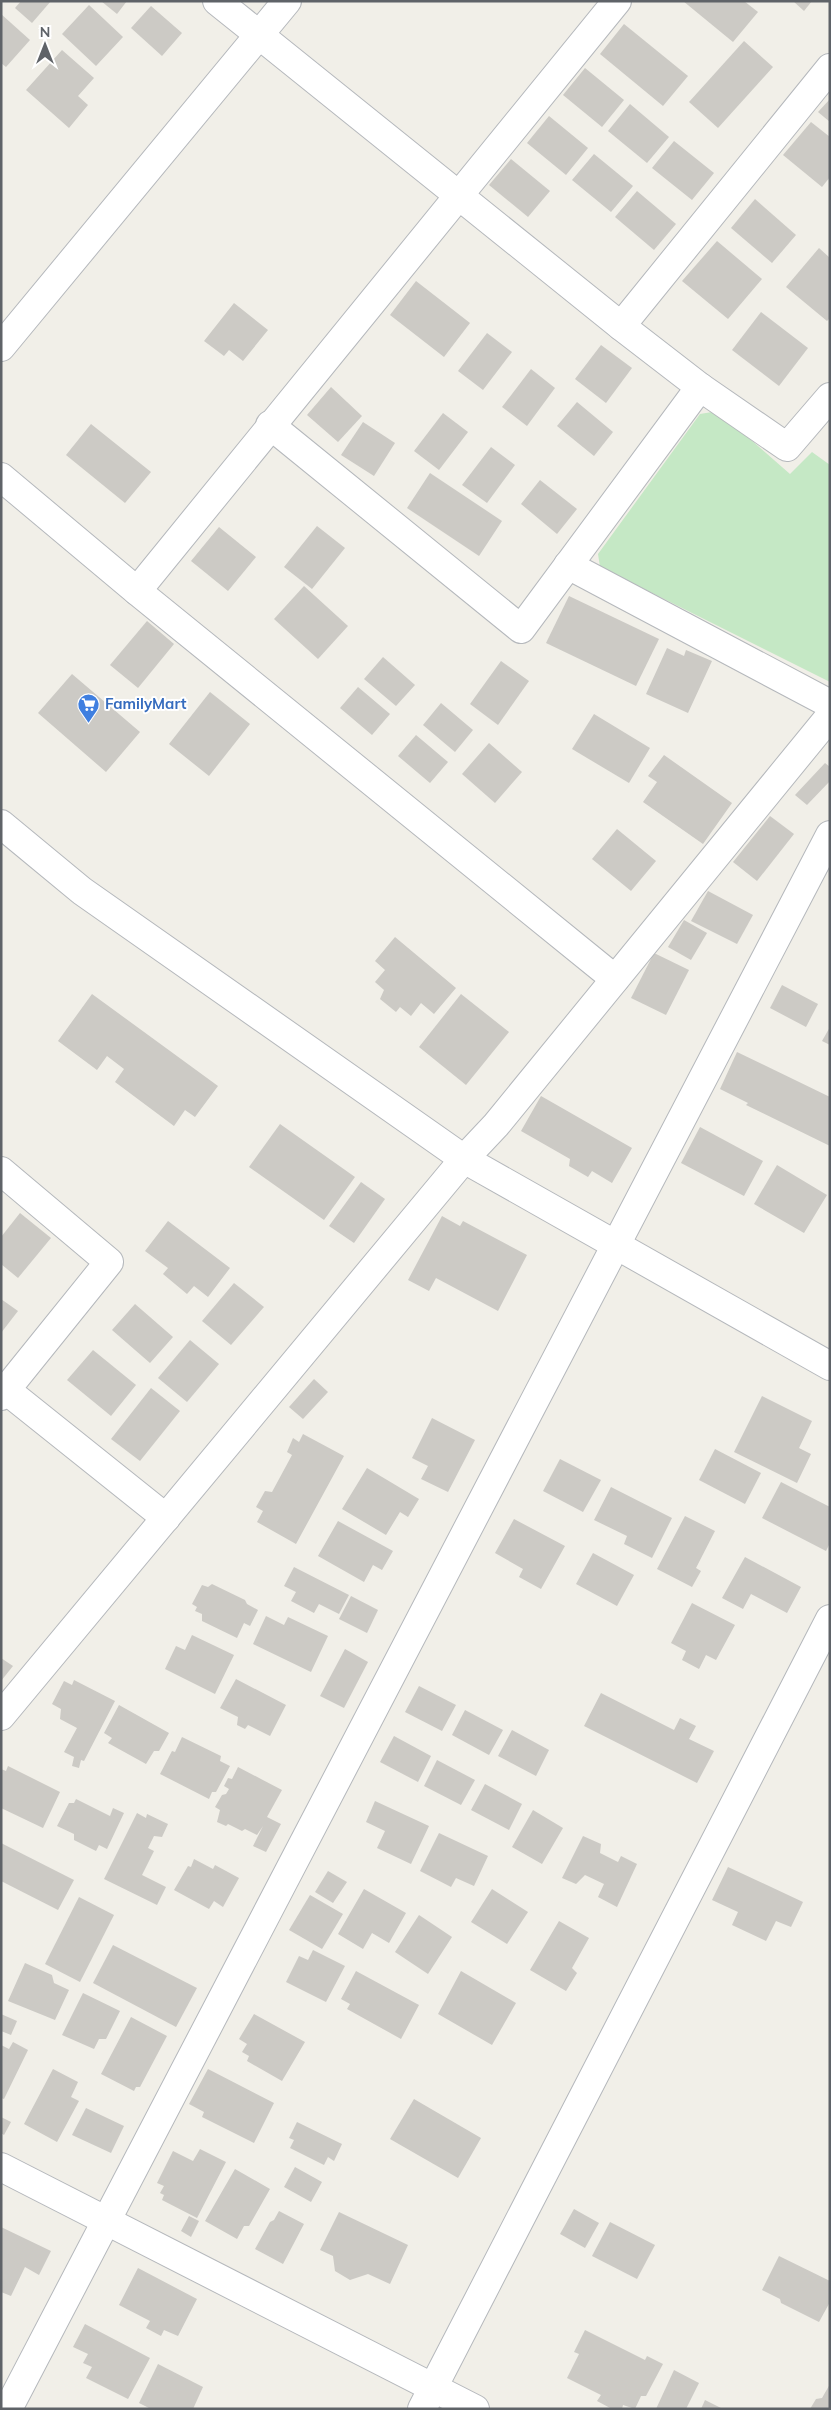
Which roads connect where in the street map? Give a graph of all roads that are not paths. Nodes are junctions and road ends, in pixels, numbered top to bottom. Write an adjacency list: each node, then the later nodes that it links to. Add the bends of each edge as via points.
1 (217, 1): 4 (street)
2 (288, 1): 4 (street)
3 (617, 1): 6 (street)
4 (259, 36): 6 (street); 8 (street)
5 (830, 68): 7 (street)
6 (459, 195): 7 (street); 11 (street)
7 (621, 326): 9 (street)
8 (1, 347)
9 (700, 388): 10 (street, via 787,447); 13 (street)
10 (830, 397)
11 (270, 425): 13 (street, via 520,629); 14 (street)
12 (1, 477): 14 (street)
13 (568, 565): 15 (street)
14 (137, 591): 19 (street)
15 (830, 704)
16 (830, 716): 19 (street)
17 (1, 824): 20 (street, via 82,891)
18 (830, 835): 22 (street)
19 (615, 980): 20 (street, via 496,1125)
20 (464, 1159): 22 (street); 25 (street)
21 (1, 1171): 24 (street, via 109,1262)
22 (615, 1246): 23 (street); 29 (street)
23 (830, 1366)
24 (4, 1393): 25 (street)
25 (166, 1518): 27 (street)
26 (830, 1619): 30 (street)
27 (1, 1716)
28 (1, 2167): 29 (street)
29 (107, 2220): 30 (street); 31 (street)
30 (428, 2398): 32 (street)
31 (8, 2409)
32 (475, 2409)

